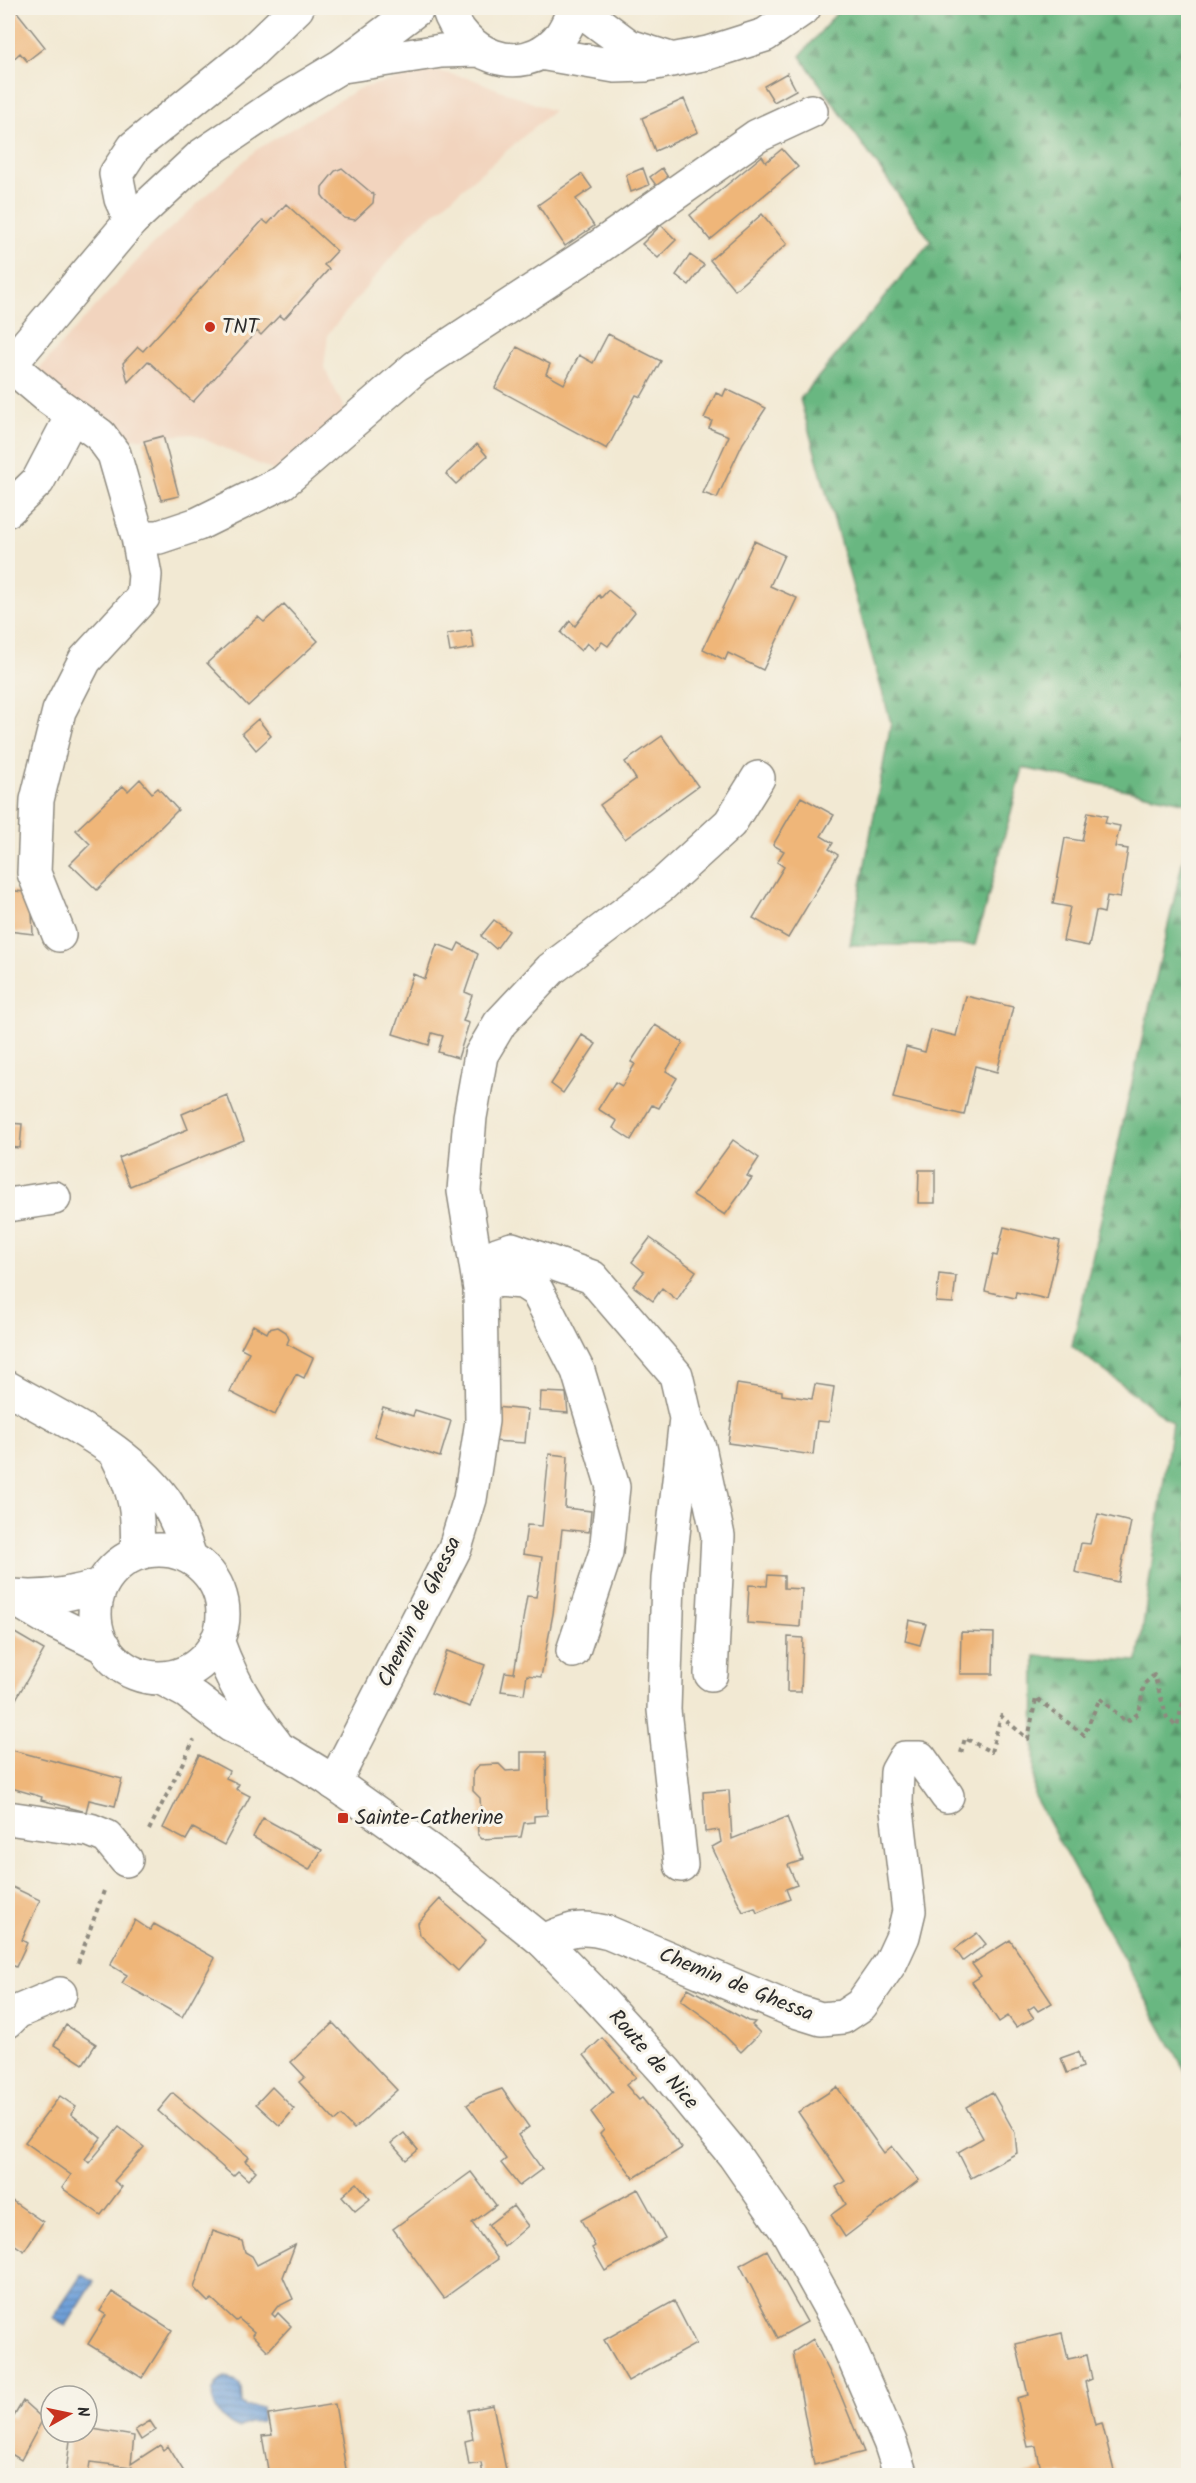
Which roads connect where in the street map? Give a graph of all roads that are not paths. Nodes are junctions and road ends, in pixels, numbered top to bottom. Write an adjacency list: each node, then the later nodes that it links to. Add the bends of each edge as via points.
1 (297, 8): 11 (main road, via 248,55 134,147 116,174)
2 (418, 8): 9 (main road)
3 (448, 8): 6 (main road, via 453,23)
4 (576, 8): 7 (main road, via 557,40); 8 (main road, via 629,46)
5 (804, 8): 8 (main road, via 765,35 708,53)
6 (477, 50): 7 (main road, via 498,58 519,59); 9 (main road, via 441,51)
7 (540, 53): 8 (main road, via 615,66)
8 (672, 59)
9 (341, 66): 11 (main road, via 201,156)
10 (811, 111): 15 (main road, via 757,136 593,251 416,367 283,483 198,524 159,537)
11 (131, 221): 12 (main road)
12 (9, 366): 13 (main road)
13 (72, 416): 14 (main road, via 38,481); 15 (main road, via 100,435 114,454)
14 (8, 510)
15 (138, 537): 17 (main road, via 145,575 143,597 86,660 59,711 37,800 34,873)
16 (758, 778): 20 (main road, via 730,823 662,885 551,969 500,1023 481,1055 464,1191)
17 (59, 935)
18 (54, 1198): 19 (main road)
19 (8, 1205)
20 (488, 1285): 22 (main road, via 497,1254 512,1249 592,1277 676,1375); 30 (main road, via 523,1281 537,1291 578,1371 613,1487 606,1552); 34 (main road, Chemin de Ghessa, via 482,1421 470,1499 455,1548)
21 (8, 1388): 23 (main road)
22 (686, 1418): 31 (main road, via 699,1447 718,1536); 38 (main road, via 668,1579 664,1710)
23 (115, 1451): 24 (main road, via 137,1507); 25 (main road, via 144,1475 165,1500)
24 (137, 1553): 25 (main road, via 173,1551); 26 (main road, via 122,1561)
25 (190, 1557): 28 (main road, via 205,1569 219,1593 223,1622)
26 (101, 1586): 27 (main road, via 54,1597); 29 (main road, via 95,1617)
27 (9, 1595): 29 (main road)
28 (217, 1641): 32 (main road, via 194,1668); 33 (main road, Route de Nice, via 246,1704)
29 (105, 1647): 32 (main road, via 128,1670)
30 (573, 1651)
31 (711, 1674)
32 (161, 1678): 33 (main road, Route de Nice, via 187,1692 230,1725)
33 (280, 1749): 34 (main road, Route de Nice)
34 (334, 1782): 39 (main road, Route de Nice, via 440,1858)
35 (947, 1796): 39 (main road, Chemin de Ghessa, via 920,1758 905,1758 897,1772 896,1802 909,1911 891,1962 861,2005 843,2017 822,2019 792,2010 587,1927)
36 (8, 1818): 37 (main road, via 90,1830 107,1837)
37 (126, 1860)
38 (681, 1865)
39 (543, 1941): 42 (main road, Route de Nice, via 666,2072 734,2155 789,2234 840,2326)
40 (60, 1994): 41 (main road, via 17,2012)
41 (8, 2021)
42 (901, 2475)

